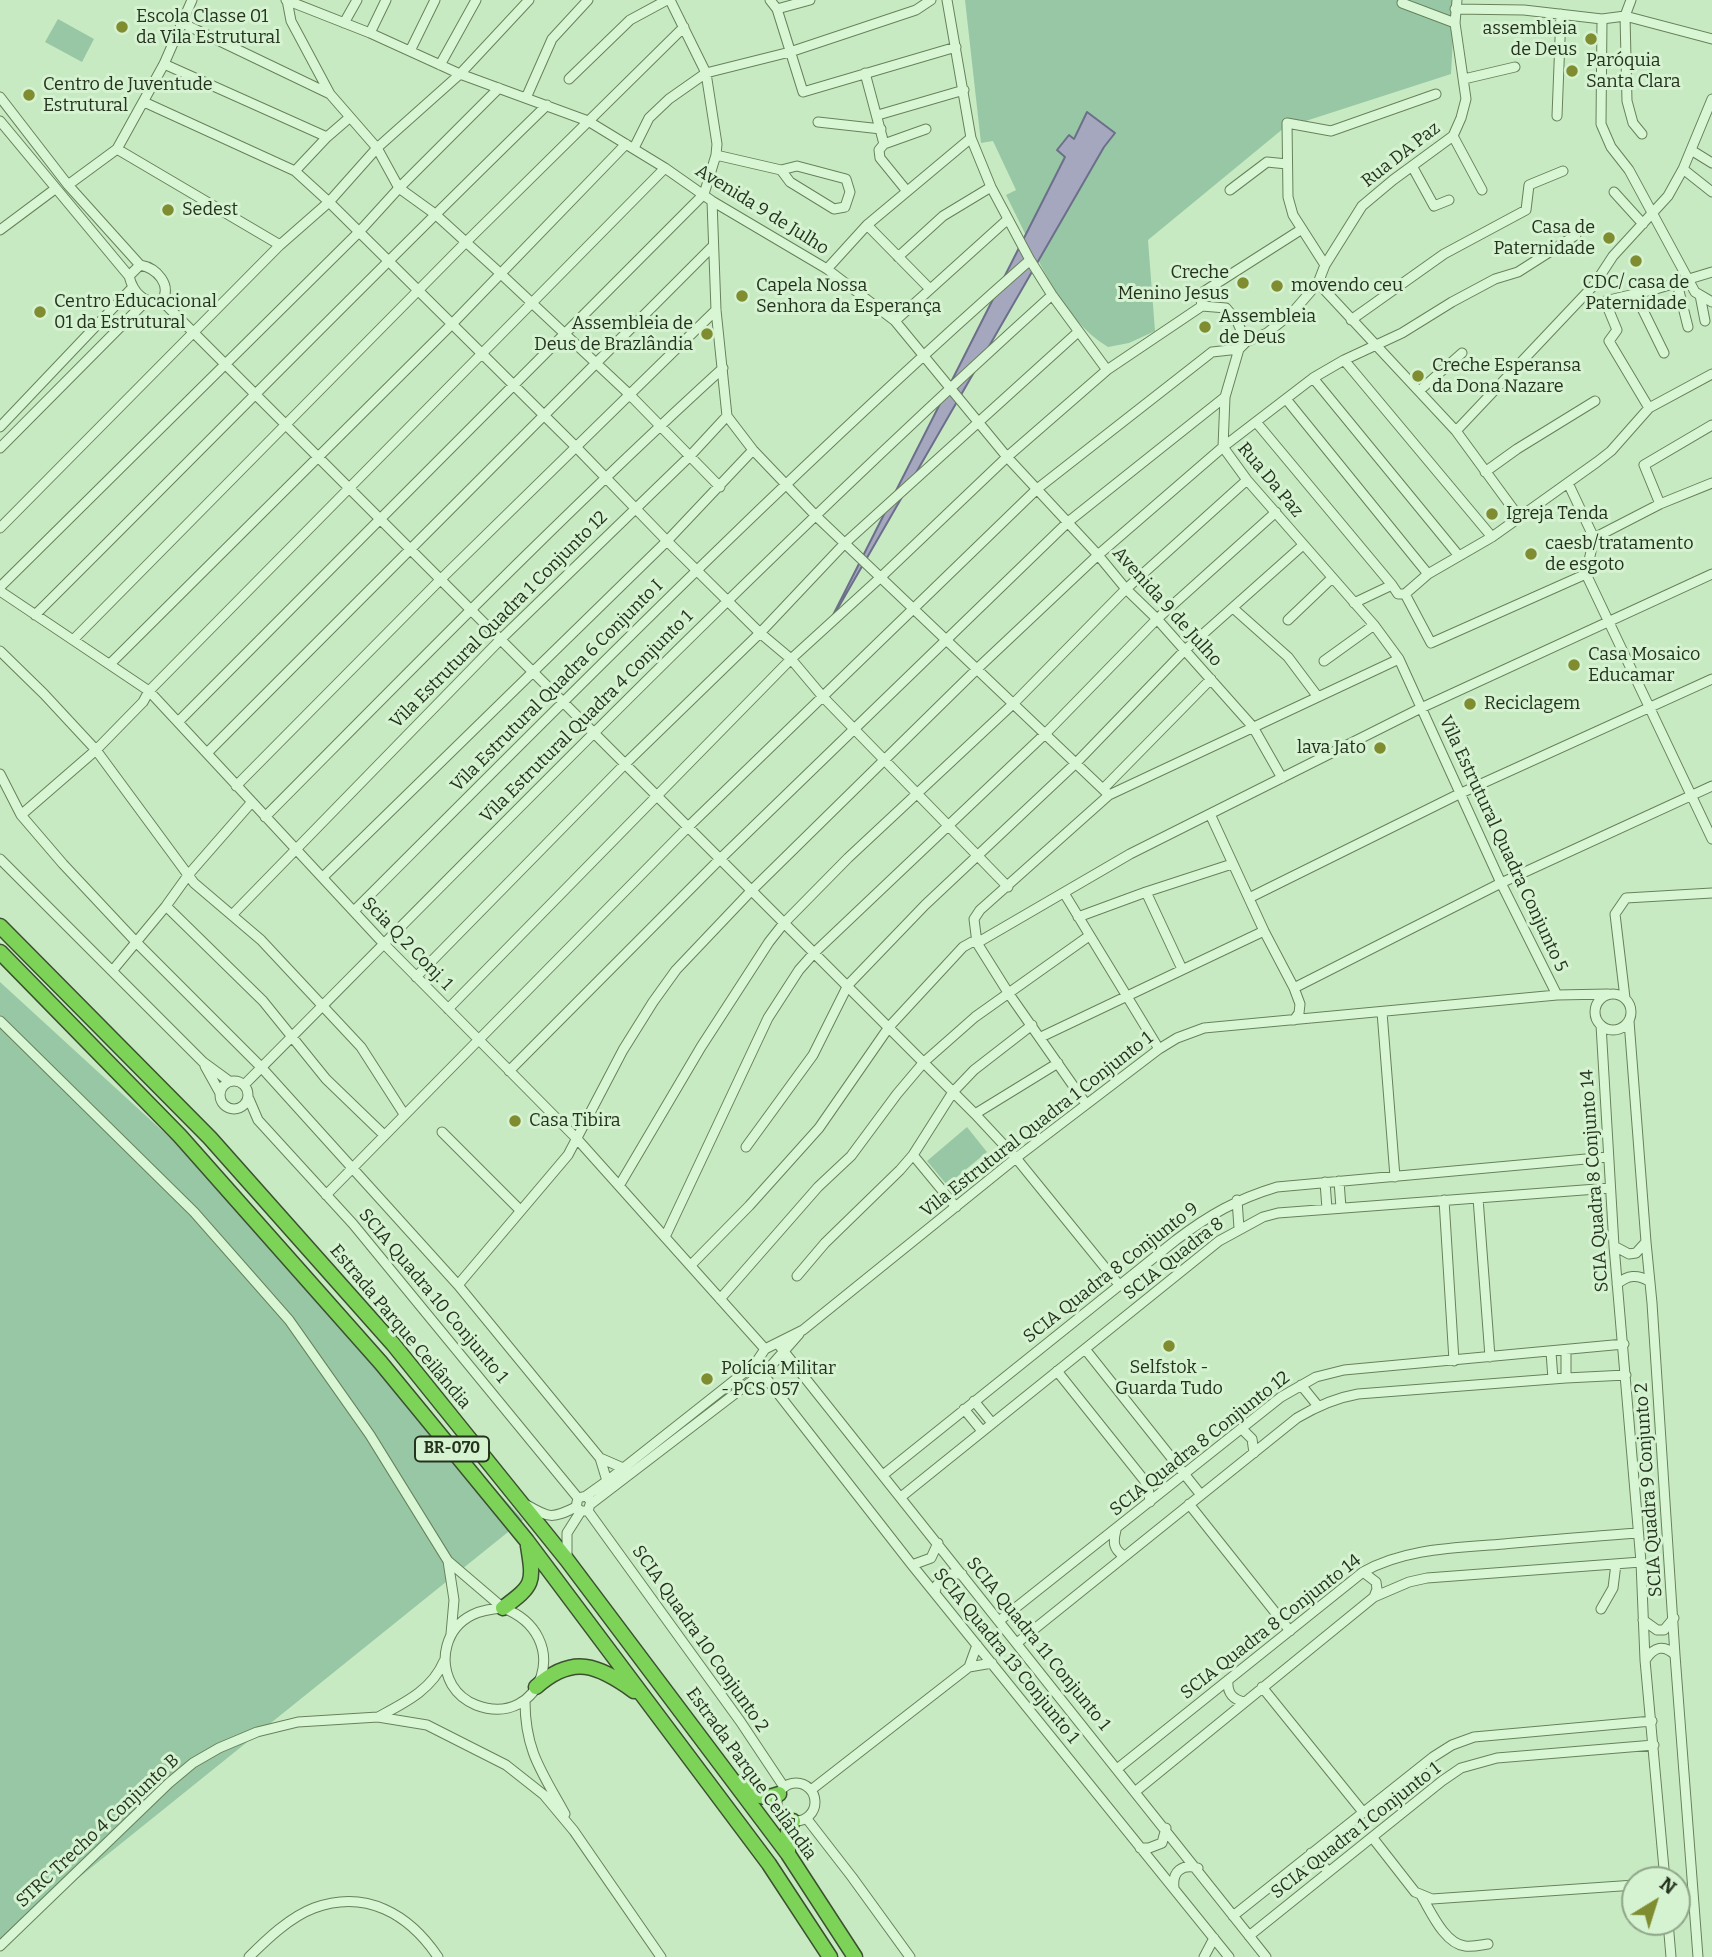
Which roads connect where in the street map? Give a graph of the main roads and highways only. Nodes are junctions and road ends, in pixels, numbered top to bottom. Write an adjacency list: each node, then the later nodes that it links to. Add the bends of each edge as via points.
1 (0, 926): 7 (highway, Estrada Parque Ceilândia / BR-070, via 210,1138 393,1344 567,1560)
2 (0, 952): 3 (highway, BR-070, via 190,1147 381,1363)
3 (527, 1541): 4 (highway, via 531,1581 526,1591); 6 (highway, BR-070)
4 (503, 1608)
5 (536, 1687): 6 (highway, via 564,1669 585,1666 605,1671)
6 (646, 1700): 11 (highway, BR-070, via 769,1864)
7 (720, 1763): 8 (highway, via 761,1797); 10 (highway, Estrada Parque Ceilândia / BR-070)
8 (781, 1790)
9 (800, 1820): 10 (highway, via 788,1831)
10 (788, 1854): 12 (highway, Estrada Parque Ceilândia / BR-070)
11 (830, 1957)
12 (855, 1957)

